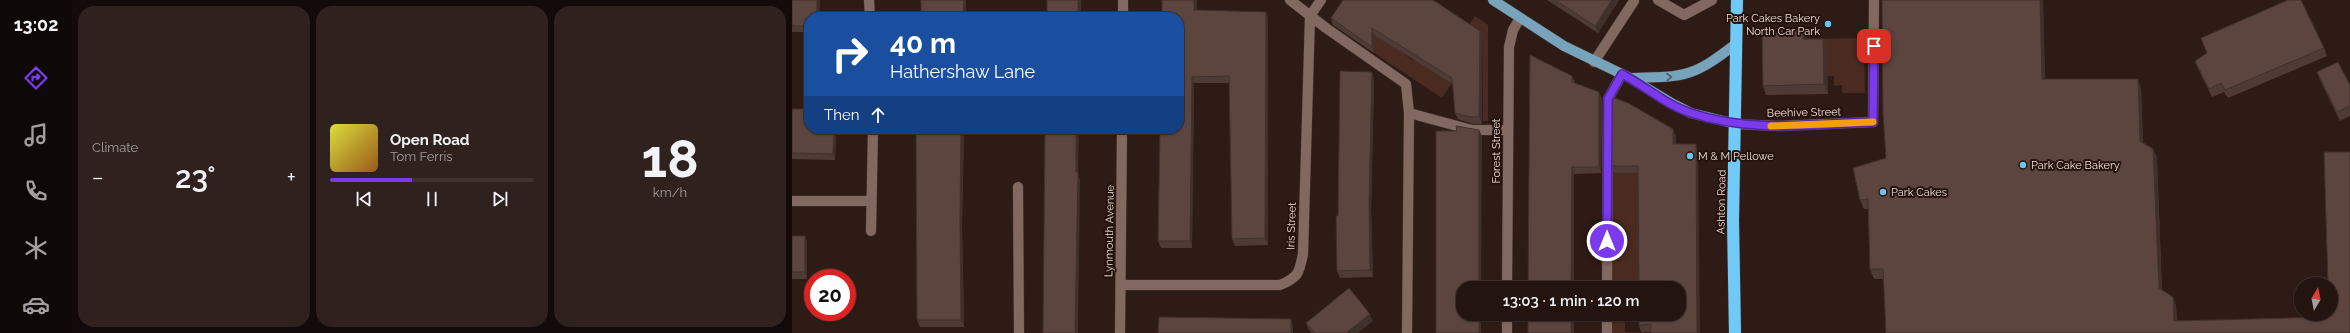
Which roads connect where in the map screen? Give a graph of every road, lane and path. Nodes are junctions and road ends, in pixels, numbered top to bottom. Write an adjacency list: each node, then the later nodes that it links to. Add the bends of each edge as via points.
1 (868, 0): 11 (street)
2 (1123, 0): 12 (street)
3 (1290, 0): 13 (street)
4 (1321, 0): 13 (street)
5 (1493, 0): 14 (main road)
6 (1658, 0): 7 (street, via 1684,15)
7 (1712, 0)
8 (1737, 0): 15 (highway, Ashton Road)
9 (1874, 0): 19 (street, Beehive Street, via 1873,122 1777,126)
10 (1634, 1): 16 (street)
11 (869, 12)
12 (1123, 12)
13 (1310, 16): 18 (street, via 1406,84); 29 (street, Iris Street, via 1303,254 1295,279 1280,285)
14 (1520, 18): 16 (main road); 20 (street, Forest Street, via 1512,30 1509,47)
15 (1737, 43): 17 (main road, one-way to 15, via 1678,77 1693,73 1710,64); 19 (highway, Ashton Road)
16 (1594, 62): 17 (main road)
17 (1626, 76): 19 (main road, via 1690,113); 28 (street, via 1608,99)
18 (1409, 113): 20 (street, via 1472,130); 34 (street)
19 (1736, 124): 37 (highway, Ashton Road, via 1733,220)
20 (1508, 130): 27 (street, Forest Street)
21 (873, 134): 25 (street)
22 (1122, 134): 29 (street, Lynmouth Avenue)
23 (1018, 187): 32 (street)
24 (792, 201): 25 (street)
25 (871, 201): 26 (street)
26 (871, 231)
27 (1507, 281)
28 (1607, 281)
29 (1121, 285): 33 (street, Lynmouth Avenue)
30 (1507, 321): 35 (street)
31 (1607, 321): 36 (street)
32 (1019, 333)
33 (1120, 333)
34 (1408, 333)
35 (1507, 333)
36 (1607, 333)
37 (1735, 333)

